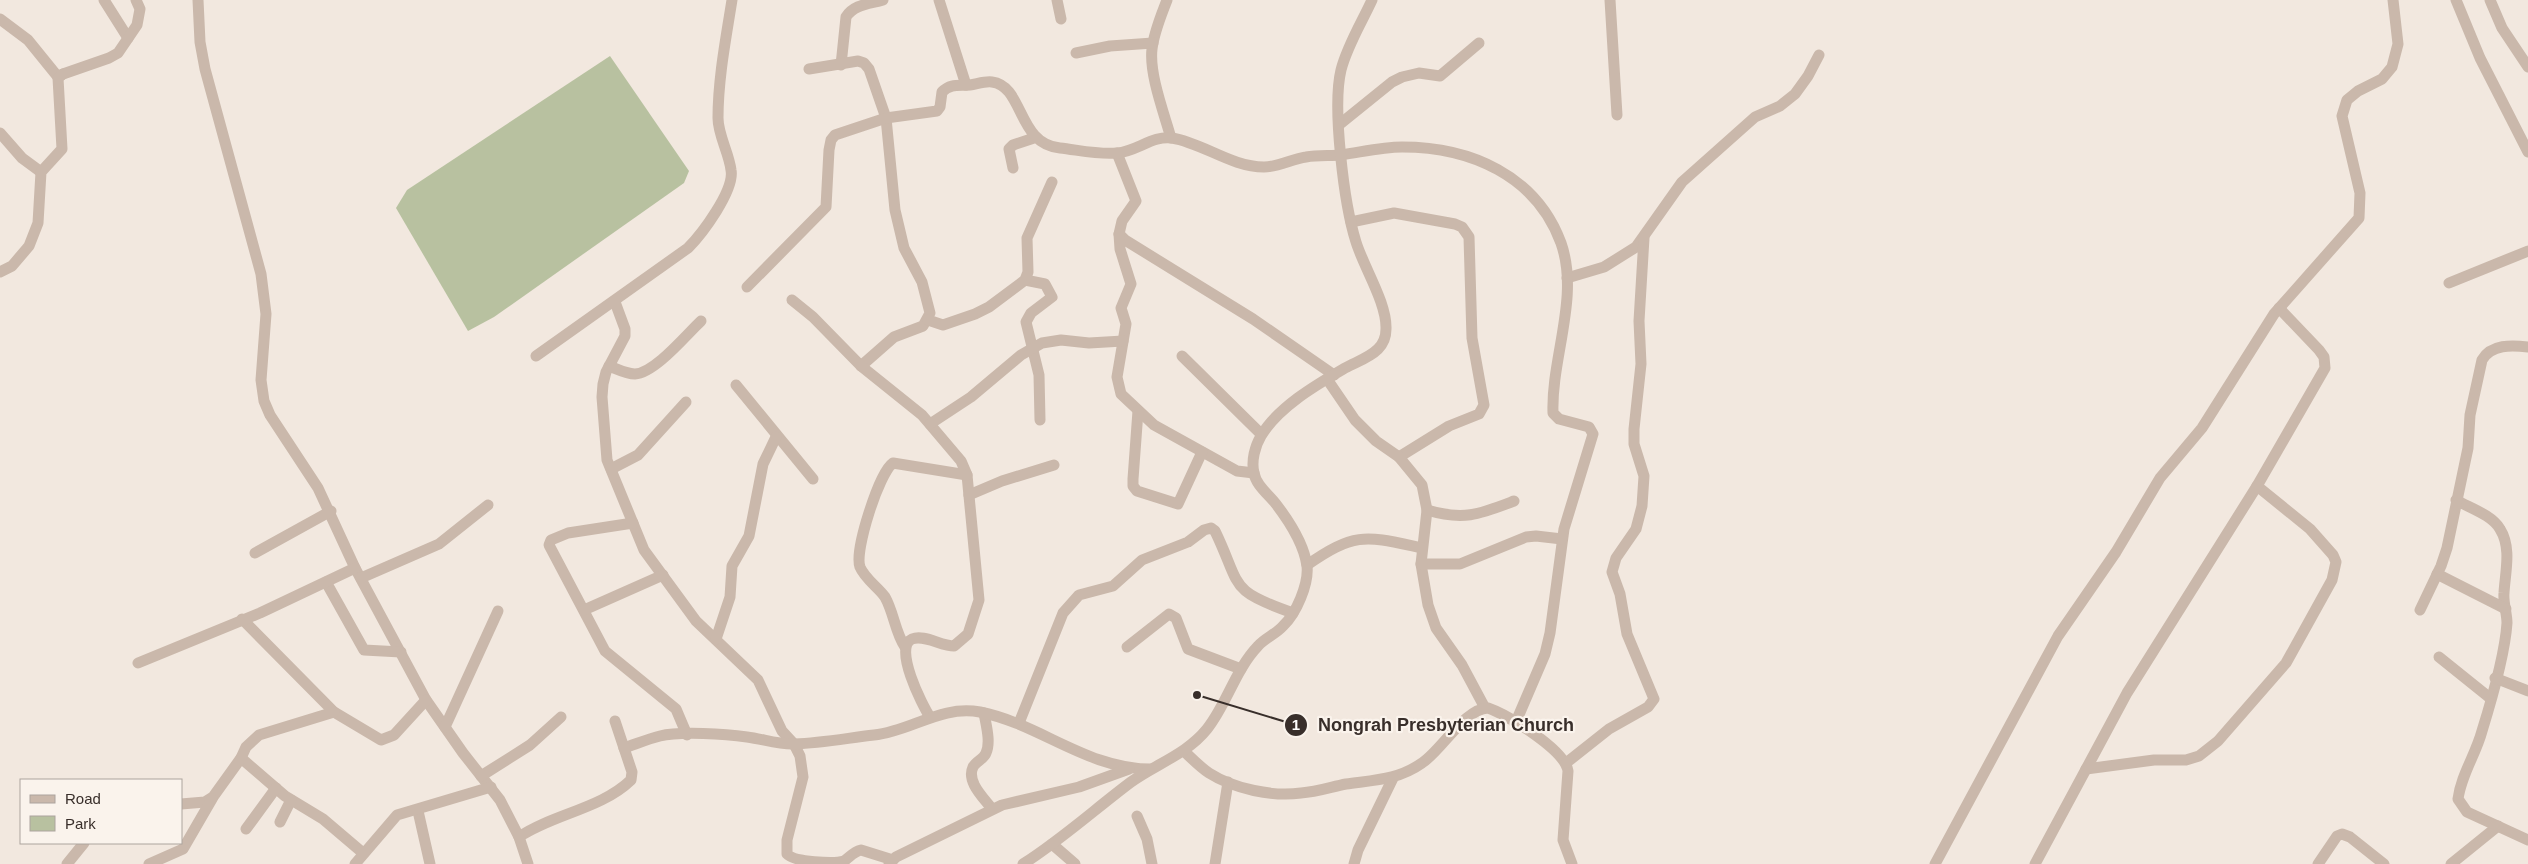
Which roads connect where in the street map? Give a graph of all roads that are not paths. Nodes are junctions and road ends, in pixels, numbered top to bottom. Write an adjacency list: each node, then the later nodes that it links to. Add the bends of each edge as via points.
1 (104, 0): 16 (street)
2 (136, 0): 16 (street, via 140,17)
3 (198, 0): 80 (street, via 205,69 261,274 266,314 261,380 264,401)
4 (732, 0): 48 (street, via 718,120 732,171 730,188 688,248)
5 (883, 0): 21 (street, via 849,11)
6 (939, 0): 25 (street)
7 (1057, 0): 15 (street)
8 (1167, 0): 17 (street)
9 (1372, 0): 28 (street, via 1342,66 1338,84)
10 (1610, 0): 26 (street)
11 (2393, 0): 49 (street, via 2398,44 2392,67 2382,79 2347,100 2342,116 2360,193 2359,218)
12 (2456, 0): 32 (street, via 2480,58)
13 (2490, 0): 22 (street, via 2502,28)
14 (0, 19): 24 (street, via 28,40 58,77)
15 (1060, 19)
16 (128, 38): 24 (street, via 118,53 109,58)
17 (1153, 43): 19 (street, via 1110,46); 31 (street, via 1154,73)
18 (1479, 43): 28 (street, via 1440,76 1411,74 1392,82)
19 (1076, 53)
20 (1819, 55): 40 (street, via 1795,94 1780,106 1755,117 1682,182)
21 (841, 65): 23 (street); 27 (street, via 858,61 864,63)
22 (2528, 67)
23 (809, 69)
24 (63, 74): 36 (street, via 57,84 62,149)
25 (966, 85): 27 (street, via 945,89 937,111); 30 (street, via 991,82 1007,90)
26 (1617, 115)
27 (886, 118): 46 (street, via 835,135 829,150 826,208); 50 (street, via 895,210 904,248 922,282 930,313)
28 (1340, 124): 34 (street)
29 (0, 133): 36 (street, via 22,158)
30 (1034, 138): 33 (street, via 1055,148); 35 (street, via 1009,149)
31 (1171, 138): 33 (street); 34 (street, via 1258,167 1306,156)
32 (2528, 152)
33 (1117, 153): 39 (street, via 1136,201 1122,221)
34 (1342, 154): 38 (street); 43 (street, via 1378,148 1420,148 1476,158 1496,167 1515,181 1547,217 1561,244)
35 (1013, 168)
36 (42, 172): 42 (street, via 38,223 29,246 17,261)
37 (1052, 182): 44 (street, via 1027,238 1028,272)
38 (1351, 222): 59 (street, via 1362,260 1384,313 1386,332 1377,350); 68 (street, via 1385,214 1409,214 1455,224 1462,227 1469,237 1472,338 1484,405 1479,414 1445,428)
39 (1119, 234): 52 (street, via 1120,249 1131,284 1121,303 1126,324); 59 (street, via 1278,334)
40 (1644, 238): 43 (street, via 1616,261); 122 (street, via 1639,321 1641,364 1634,429 1634,444 1644,476 1642,506 1636,529 1616,558 1612,572 1620,594 1627,634 1654,699 1648,707 1609,729)
41 (2528, 251): 45 (street)
42 (0, 272)
43 (1567, 278): 82 (street, via 1553,413 1559,419 1589,426 1594,434)
44 (1025, 280): 50 (street, via 975,314 943,324); 54 (street, via 1044,284 1052,297 1028,316 1026,322)
45 (2449, 283)
46 (748, 287)
47 (792, 300): 58 (street)
48 (615, 302): 55 (street); 57 (street, via 625,336)
49 (2279, 308): 74 (street, via 2320,350 2325,368); 157 (street, via 2202,428 2160,478 2116,552 2062,629)
50 (928, 320): 58 (street, via 923,326 894,337)
51 (701, 322): 57 (street, via 643,373 627,374)
52 (1123, 341): 54 (street, via 1050,341); 62 (street, via 1117,383 1121,394)
53 (2528, 347): 76 (street, via 2498,348 2487,353 2482,360)
54 (1032, 348): 63 (street, via 1039,375); 64 (street, via 971,397)
55 (536, 356)
56 (1182, 356): 65 (street)
57 (609, 366): 70 (street, via 602,397 607,460)
58 (861, 366): 64 (street)
59 (1331, 377): 65 (street, via 1292,403); 68 (street, via 1360,426)
60 (736, 386): 66 (street)
61 (686, 402): 70 (street, via 638,455)
62 (1138, 411): 67 (street, via 1154,425); 67 (street, via 1133,480 1137,491 1178,504)
63 (1040, 420)
64 (930, 424): 72 (street, via 954,450)
65 (1261, 434): 71 (street, via 1253,460)
66 (776, 437): 73 (street); 97 (street, via 763,464 749,536 732,566 730,597)
67 (1202, 452): 71 (street, via 1237,471)
68 (1399, 457): 79 (street, via 1422,485)
69 (1054, 465): 75 (street)
70 (611, 469): 81 (street)
71 (1254, 473): 86 (street, via 1293,530)
72 (967, 475): 75 (street); 98 (street, via 893,463 875,495 859,563 885,597)
73 (813, 479)
74 (2257, 486): 125 (street, via 2127,693); 125 (street, via 2310,529 2336,562 2332,580 2286,663 2218,741 2199,756)
75 (969, 495): 98 (street, via 980,600 974,623 968,634 954,646 916,638)
76 (2456, 500): 88 (street, via 2447,548); 91 (street, via 2493,521 2501,530 2507,561 2503,596)
77 (1514, 501): 79 (street, via 1460,518)
78 (488, 505): 87 (street, via 439,544)
79 (1428, 510): 83 (street)
80 (331, 512): 84 (street); 87 (street)
81 (633, 523): 89 (street, via 644,550); 92 (street, via 568,533 551,540 549,545 553,555)
82 (1562, 539): 85 (street, via 1526,537 1460,564); 115 (street, via 1547,647)
83 (1422, 548): 85 (street); 86 (street, via 1357,538 1331,549)
84 (255, 553)
85 (1421, 564): 108 (street, via 1432,618 1462,664)
86 (1307, 565): 95 (street, via 1307,575)
87 (358, 573): 90 (street); 100 (street)
88 (2437, 574): 91 (street); 93 (street)
89 (663, 575): 92 (street); 97 (street, via 696,621)
90 (326, 582): 96 (street); 100 (street, via 364,650)
91 (2506, 609): 104 (street, via 2506,627)
92 (584, 610): 117 (street, via 605,651 676,709)
93 (2420, 610)
94 (498, 611): 116 (street)
95 (1293, 613): 103 (street, via 1282,628 1258,645); 114 (street, via 1247,594 1236,582 1216,531 1211,528 1204,530 1188,542 1142,560 1113,586 1088,591 1072,601 1063,613)
96 (242, 620): 102 (street); 109 (street)
97 (716, 639): 118 (street, via 758,680 782,731)
98 (905, 647): 112 (street, via 907,663)
99 (1128, 647): 103 (street, via 1170,614 1176,618 1188,649)
100 (401, 652): 107 (street)
101 (2440, 657): 106 (street)
102 (138, 663)
103 (1241, 670): 120 (street, via 1208,728)
104 (2495, 678): 105 (street); 106 (street)
105 (2528, 691)
106 (2490, 698): 138 (street, via 2482,733 2458,799 2467,812)
107 (426, 700): 109 (street, via 394,735 385,740); 116 (street)
108 (1485, 708): 115 (street); 127 (street, via 1469,717 1424,763)
109 (334, 712): 121 (street, via 259,735)
110 (984, 713): 112 (street, via 956,710); 114 (street); 134 (street, via 988,747 972,773 975,786)
111 (561, 717): 126 (street, via 530,745)
112 (930, 717): 118 (street, via 894,732)
113 (615, 721): 119 (street)
114 (1019, 723): 123 (street, via 1089,757)
115 (1515, 724): 122 (street, via 1550,746)
116 (445, 727): 126 (street)
117 (687, 735): 118 (street, via 746,737); 119 (street, via 659,736)
118 (794, 744): 145 (street, via 800,756 803,778 787,840 786,849 790,857 837,862 860,850)
119 (624, 748): 140 (street, via 632,772 627,784)
120 (1184, 751): 124 (street); 128 (street, via 1204,770)
121 (241, 758): 130 (street); 131 (street)
122 (1566, 763): 156 (street, via 1563,840)
123 (1131, 768): 124 (street); 134 (street, via 1079,787 1023,798)
124 (1150, 769): 143 (street)
125 (2086, 769): 158 (street)
126 (481, 776): 129 (street)
127 (1393, 778): 128 (street, via 1292,794); 155 (street)
128 (1228, 782): 154 (street)
129 (491, 787): 135 (street); 140 (street)
130 (276, 788): 132 (street); 139 (street)
131 (213, 797): 133 (street, via 205,802); 147 (street, via 183,849)
132 (291, 800): 137 (street); 144 (street, via 323,819)
133 (182, 804)
134 (992, 809): 145 (street)
135 (418, 811): 144 (street, via 397,815); 149 (street)
136 (1137, 816): 153 (street)
137 (280, 822)
138 (2498, 826): 141 (street); 161 (street)
139 (246, 829)
140 (519, 837): 150 (street)
141 (2528, 840)
142 (83, 844): 146 (street)
143 (1052, 844): 151 (street); 152 (street)
144 (362, 854): 148 (street)
145 (891, 862)
146 (67, 864)
147 (149, 864)
148 (355, 864)
149 (430, 864)
150 (528, 864)
151 (1023, 864)
152 (1075, 864)
153 (1152, 864)
154 (1215, 864)
155 (1354, 864)
156 (1572, 864)
157 (1934, 864)
158 (2035, 864)
159 (2318, 864): 160 (street, via 2337,836 2342,834)
160 (2384, 864)
161 (2451, 864)

